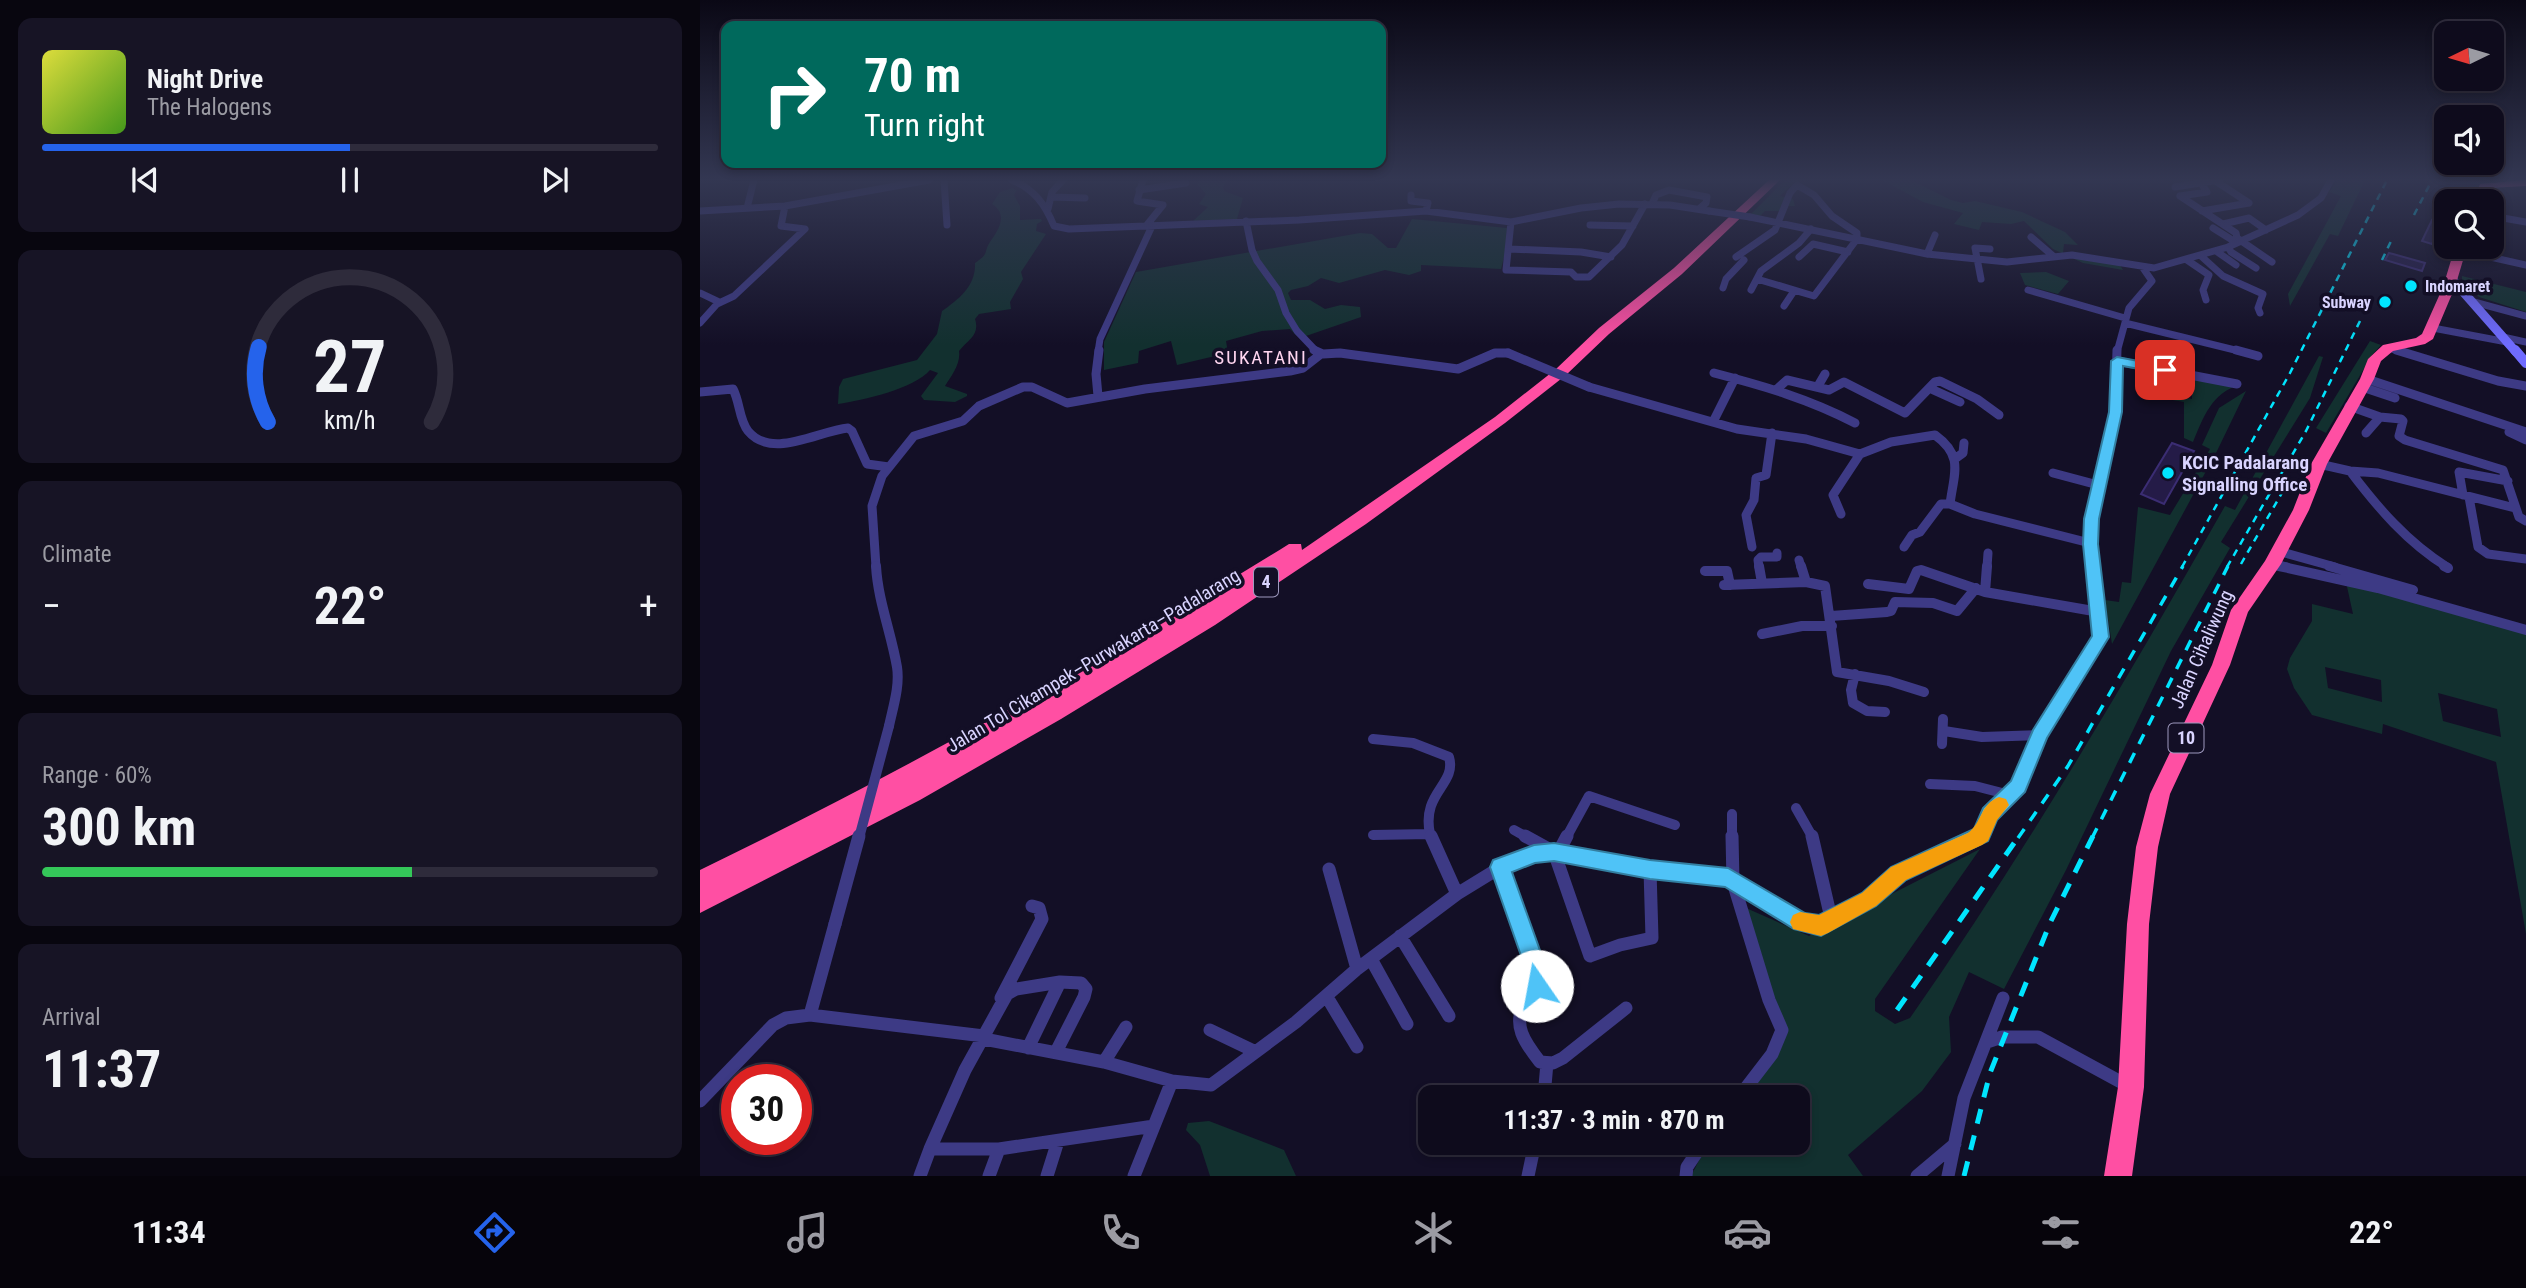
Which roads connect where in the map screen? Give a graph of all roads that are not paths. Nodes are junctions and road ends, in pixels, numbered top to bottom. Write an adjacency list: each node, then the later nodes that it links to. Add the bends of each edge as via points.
1 (799, 235): 50 (street, via 734,296)
2 (1145, 235): 76 (street, via 1100,339)
3 (1249, 235): 62 (street, via 1254,255 1301,339)
4 (1511, 235): 20 (street)
5 (1628, 235): 27 (street)
6 (1702, 235): 140 (highway, Jalan Tol Cikampek–Purwakarta–Padalarang / 4, via 1493,412 1348,514 1107,666 923,769)
7 (1717, 235): 143 (highway, Jalan Tol Cikampek–Purwakarta–Padalarang / 4, via 1561,372 1490,427 1209,620 913,794)
8 (1770, 235): 32 (street, via 1735,257)
9 (1806, 235): 37 (street)
10 (1838, 235): 17 (street)
11 (1856, 235): 17 (street)
12 (2226, 235): 18 (street)
13 (2233, 235): 18 (street)
14 (2255, 235): 18 (street)
15 (1935, 236): 24 (street)
16 (2031, 237): 25 (street)
17 (1857, 239): 23 (street); 24 (street)
18 (2239, 242): 19 (street); 34 (street)
19 (2228, 247): 22 (street); 39 (street)
20 (1510, 249): 27 (street); 27 (street, via 1506,270 1571,272 1587,278)
21 (1990, 249): 29 (street, via 1975,248)
22 (2216, 251): 26 (street); 35 (street)
23 (1848, 252): 28 (street, via 1813,244); 46 (street, via 1816,295)
24 (1927, 254): 29 (street)
25 (2053, 256): 29 (street, via 2013,262); 38 (street)
26 (2201, 256): 33 (street); 54 (street, via 2223,276 2263,294)
27 (1611, 257)
28 (1799, 257)
29 (1978, 259): 42 (street)
30 (2457, 259): 40 (highway)
31 (2503, 259): 36 (street)
32 (1744, 260): 37 (street); 43 (street)
33 (2187, 260): 38 (street); 49 (street, via 2209,275 2203,290)
34 (2272, 262)
35 (2236, 265)
36 (2526, 265)
37 (1765, 268): 41 (street)
38 (2143, 268): 56 (street, via 2152,281 2129,308)
39 (2256, 268)
40 (2451, 278): 51 (street); 58 (highway)
41 (1757, 279): 44 (street); 46 (street)
42 (1981, 279)
43 (1723, 288)
44 (1751, 290)
45 (2028, 290): 48 (street)
46 (1794, 291): 52 (street)
47 (700, 293): 50 (street)
48 (2065, 300): 53 (street); 56 (street)
49 (2206, 300)
50 (719, 302): 57 (street)
51 (2474, 302): 55 (street); 59 (street)
52 (1784, 306)
53 (2059, 309)
54 (2260, 313)
55 (2526, 316)
56 (2125, 321): 63 (street); 64 (street)
57 (700, 323)
58 (2433, 328): 59 (street); 61 (highway, via 2420,341)
59 (2505, 340): 60 (street); 65 (street)
60 (2526, 342)
61 (2388, 348): 69 (highway, Jalan Cihaliwung / 10, via 2378,354); 72 (street)
62 (1321, 354): 76 (street, via 1290,372); 83 (street, bridge, via 1458,369 1508,352 1589,387)
63 (2258, 356)
64 (2117, 361): 70 (street); 97 (street, via 2115,412)
65 (2526, 363)
66 (1714, 373): 68 (street)
67 (1825, 374): 71 (street)
68 (1735, 379): 74 (street); 83 (street)
69 (2365, 383): 77 (street); 79 (highway, Jalan Cihaliwung / 10); 80 (street)
70 (2237, 384)
71 (1818, 386): 73 (street, via 1831,390 1844,382 1905,413); 74 (street, via 1787,380)
72 (2526, 386)
73 (1929, 388): 78 (street); 81 (street, via 1940,382 1980,400)
74 (1777, 389): 84 (street, via 1825,406)
75 (700, 392): 93 (street, via 733,390 747,429 762,441 777,444 848,428 868,465)
76 (1098, 396): 93 (street, via 1065,403 1023,387 984,403 963,421 917,434)
77 (2395, 398)
78 (1960, 402)
79 (2349, 406): 82 (street); 92 (highway, Jalan Cihaliwung / 10)
80 (2458, 408): 85 (street); 88 (street)
81 (1999, 415)
82 (2380, 417): 87 (street); 96 (street, via 2403,420 2400,438 2503,470)
83 (1713, 422): 86 (street)
84 (1855, 423)
85 (2526, 432)
86 (1772, 433): 90 (street); 104 (street, via 1766,475 1756,478 1754,500 1746,515)
87 (2366, 433)
88 (2526, 440)
89 (1964, 443): 91 (street, via 1963,453)
90 (1860, 454): 91 (street, via 1891,442 1935,435 1949,444); 101 (street, via 1833,495)
91 (1955, 458): 99 (street)
92 (2319, 464): 94 (street); 108 (highway, Jalan Cihaliwung / 10)
93 (888, 467): 153 (street, bridge, via 873,497 871,521 877,595 897,668 897,687)
94 (2350, 471): 98 (street, via 2378,473); 111 (street, via 2399,530)
95 (2053, 474): 97 (street)
96 (2508, 481): 98 (street, via 2459,472); 100 (street)
97 (2098, 485): 103 (street)
98 (2466, 496): 100 (street); 110 (street, via 2478,547 2488,554)
99 (1950, 504): 103 (street); 105 (street, via 1940,505)
100 (2515, 509): 102 (street)
101 (1841, 514)
102 (2526, 521)
103 (2090, 544): 118 (street)
104 (1752, 547)
105 (1904, 547)
106 (1988, 553): 116 (street)
107 (1777, 554): 114 (street, via 1759,558)
108 (2275, 557): 117 (street); 120 (street); 169 (highway, Jalan Cihaliwung / 10, via 2240,610 2221,665 2160,794 2147,847 2138,925)
109 (1799, 559): 113 (street)
110 (2526, 559)
111 (2448, 568)
112 (1705, 571): 114 (street, via 1727,571 1727,585)
113 (1806, 582): 114 (street); 119 (street, via 1826,587)
114 (1762, 583)
115 (1868, 584): 116 (street, via 1909,589 1921,570)
116 (1980, 590): 118 (street); 119 (street, via 1958,611 1933,603 1895,602 1887,612)
117 (2413, 590)
118 (2099, 612): 125 (street, via 2101,637 2095,650)
119 (1832, 621): 121 (street); 122 (street, via 1837,671)
120 (2526, 630)
121 (1762, 634)
122 (1854, 674): 123 (street); 124 (street, via 1853,703 1867,711)
123 (1924, 692)
124 (1885, 712)
125 (2039, 735): 127 (street, via 1982,737 1943,725); 129 (street, via 2019,786)
126 (1373, 739): 134 (street, via 1413,743 1449,757 1451,773 1429,806)
127 (1942, 744)
128 (1930, 783): 129 (street, via 1975,786)
129 (2010, 795): 145 (street, via 1989,814 1981,835 1898,873 1869,900)
130 (1796, 808): 145 (street, via 1815,841)
131 (1732, 814): 141 (street)
132 (1675, 825): 136 (street, via 1589,796)
133 (1514, 830): 136 (street)
134 (1430, 834): 135 (street); 142 (street)
135 (1373, 835)
136 (1556, 852): 137 (street, via 1534,854); 139 (street); 139 (street, via 1590,956 1652,938)
137 (1500, 867): 142 (street); 165 (street, via 1538,980 1519,1009 1522,1035 1540,1062)
138 (1329, 869): 148 (street)
139 (1650, 870): 141 (street, via 1716,875)
140 (700, 881)
141 (1734, 881): 145 (street, via 1801,922 1821,926); 168 (street, via 1782,1030 1772,1054)
142 (1457, 894): 146 (street)
143 (700, 902)
144 (1032, 906): 158 (street, via 1039,908 1042,919)
145 (1831, 918)
146 (1400, 936): 147 (street); 154 (street)
147 (1371, 959): 148 (street); 155 (street)
148 (1357, 969): 150 (street)
149 (1060, 982): 158 (street, via 1007,994); 161 (street); 163 (street, via 1081,983 1086,989)
150 (1327, 997): 160 (street); 162 (street)
151 (2003, 998): 159 (street)
152 (1626, 1008): 165 (street, via 1563,1058)
153 (810, 1015): 158 (street); 170 (street, via 773,1025)
154 (1450, 1016)
155 (1408, 1024)
156 (1126, 1027): 164 (street)
157 (1210, 1030): 162 (street)
158 (984, 1037): 161 (street); 174 (street)
159 (1987, 1042): 169 (street, via 2002,1037 2038,1037); 173 (street, via 1964,1098)
160 (1357, 1047)
161 (1028, 1048): 163 (street)
162 (1254, 1051): 166 (street, via 1211,1085)
163 (1056, 1052): 164 (street)
164 (1104, 1062): 166 (street)
165 (1546, 1063): 167 (street)
166 (1172, 1081): 171 (street)
167 (1545, 1085)
168 (1748, 1085)
169 (2130, 1087): 186 (highway, Jalan Cihaliwung / 10)
170 (700, 1101)
171 (1154, 1126): 172 (street); 181 (street)
172 (1058, 1141): 175 (street); 180 (street)
173 (1955, 1144): 184 (street); 185 (street)
174 (930, 1149): 175 (street); 178 (street)
175 (999, 1149): 179 (street)
176 (1532, 1155): 182 (street)
177 (1695, 1155): 183 (street)
178 (920, 1176)
179 (989, 1176)
180 (1046, 1176)
181 (1134, 1176)
182 (1528, 1176)
183 (1686, 1176)
184 (1917, 1176)
185 (1948, 1176)
186 (2118, 1176)

